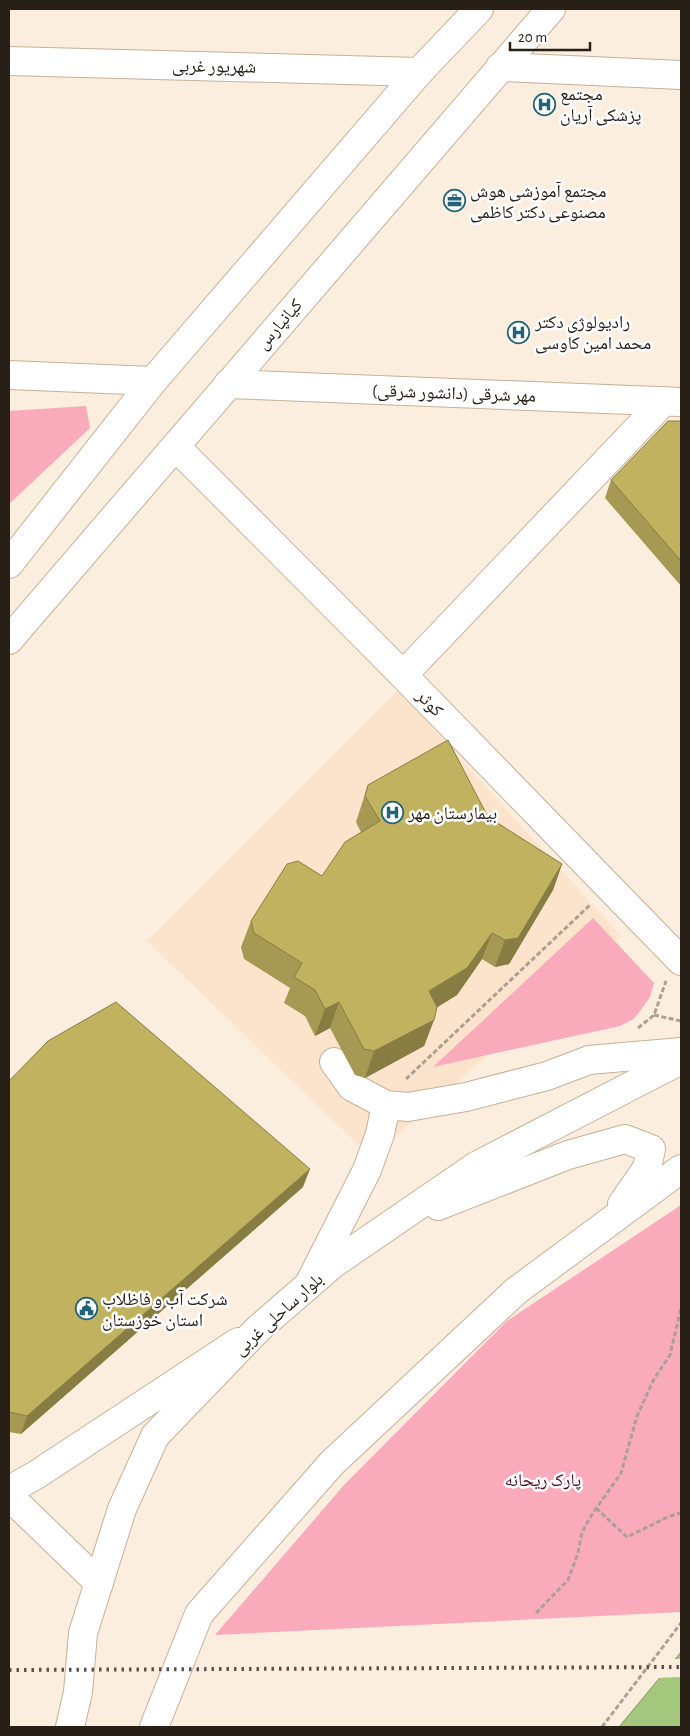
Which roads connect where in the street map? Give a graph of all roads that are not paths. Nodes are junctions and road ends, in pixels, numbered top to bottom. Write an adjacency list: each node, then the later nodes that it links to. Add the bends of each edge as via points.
1 (479, 9): 5 (main road)
2 (551, 9): 4 (main road, کیانپارس)
3 (9, 61): 5 (main road, شهریور غربی)
4 (500, 67): 6 (main road); 9 (main road, کیانپارس)
5 (419, 72): 8 (main road)
6 (681, 75)
7 (9, 375): 8 (main road)
8 (153, 381): 12 (main road)
9 (228, 384): 10 (main road, مهر شرقی (دانشور شرقی)); 11 (main road, کیانپارس)
10 (673, 401): 14 (main road)
11 (176, 447): 13 (main road, کیانپارس); 14 (main road, کوثر)
12 (9, 564)
13 (9, 640)
14 (404, 676): 15 (main road, کوثر)
15 (671, 967)
16 (681, 1052): 19 (main road, via 589,1060 547,1076 466,1097 408,1106)
17 (681, 1060): 22 (main road, بلوار ساحلی غربی, via 476,1166)
18 (334, 1062): 19 (main road, via 352,1086)
19 (386, 1105): 23 (main road, via 367,1170)
20 (681, 1169): 21 (main road)
21 (610, 1222): 22 (main road, via 647,1168 651,1148 625,1139 568,1155); 29 (main road, via 516,1291 332,1463 199,1614)
22 (393, 1223): 23 (main road, بلوار ساحلی غربی, via 333,1264)
23 (308, 1286): 24 (main road, بلوار ساحلی غربی)
24 (258, 1328): 25 (main road); 27 (main road, بلوار ساحلی غربی, via 155,1436 122,1509)
25 (9, 1490)
26 (9, 1496): 27 (main road)
27 (99, 1583): 28 (main road, بلوار ساحلی غربی, via 83,1634 78,1692)
28 (70, 1727)
29 (154, 1727)

